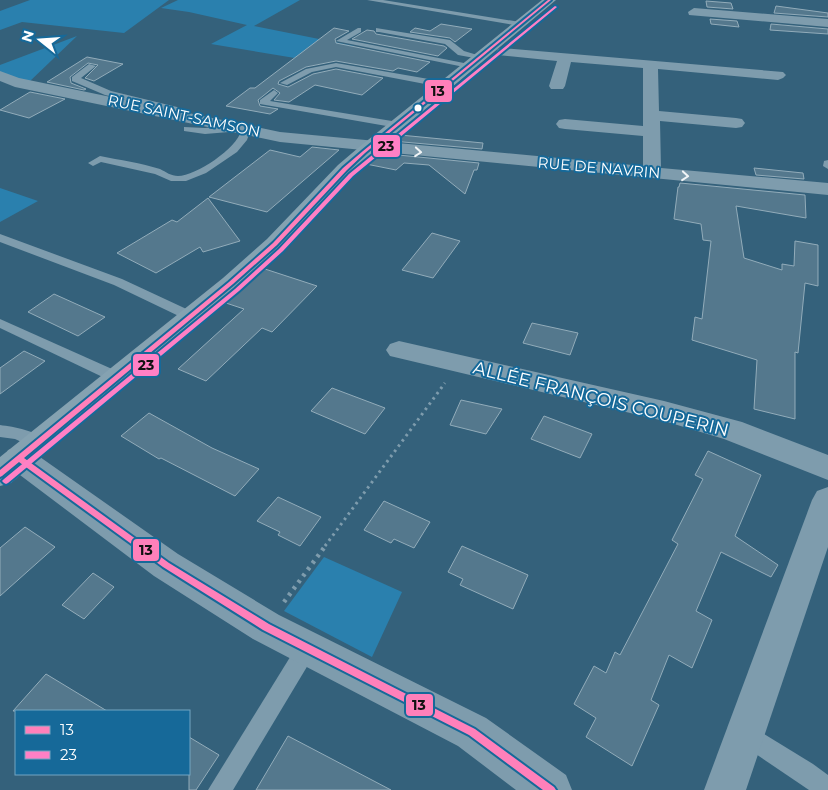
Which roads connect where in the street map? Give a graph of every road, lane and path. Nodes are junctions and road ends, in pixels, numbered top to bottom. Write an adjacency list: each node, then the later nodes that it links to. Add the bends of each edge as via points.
1 (370, 0): 7 (lane)
2 (550, 0): 7 (main road)
3 (759, 0): 5 (street)
4 (694, 12): 5 (street)
5 (757, 16): 6 (street)
6 (828, 23)
7 (520, 24): 12 (main road)
8 (358, 30): 12 (lane, via 340,41)
9 (379, 30): 12 (lane, via 447,42)
10 (503, 52): 11 (street)
11 (565, 58): 13 (street); 20 (street)
12 (474, 62): 19 (main road)
13 (650, 65): 16 (street); 25 (street)
14 (92, 66): 22 (lane, via 75,79 108,92 174,109)
15 (379, 68): 19 (lane)
16 (778, 75)
17 (0, 76): 22 (street, RUE SAINT-SAMSON)
18 (284, 83): 19 (lane, via 292,77 336,65)
19 (448, 84): 26 (main road)
20 (557, 86)
21 (274, 93): 26 (lane, via 263,102)
22 (184, 122): 27 (street, RUE SAINT-SAMSON)
23 (736, 123): 25 (street)
24 (565, 124): 25 (street)
25 (651, 124): 30 (street)
26 (398, 125): 28 (main road)
27 (243, 128): 28 (street, RUE SAINT-SAMSON); 29 (lane, via 244,138 237,147 197,174 181,179 100,159)
28 (370, 147): 30 (street, RUE DE NAVRIN, one-way to 30); 33 (main road, via 275,244)
29 (93, 163)
30 (652, 173): 31 (street, RUE DE NAVRIN, one-way to 31)
31 (828, 189)
32 (0, 238): 33 (lane, via 118,282)
33 (190, 316): 37 (main road)
34 (0, 323): 37 (lane)
35 (399, 350): 36 (street, ALLÉE FRANÇOIS COUPERIN)
36 (458, 365): 39 (street, ALLÉE FRANÇOIS COUPERIN, via 664,411 732,430); 41 (path)
37 (116, 377): 38 (main road)
38 (14, 452): 41 (street, via 55,486 166,565)
39 (828, 468)
40 (828, 500): 43 (street)
41 (266, 627): 42 (street)
42 (307, 648): 44 (lane); 45 (street, via 472,732)
43 (746, 734): 46 (street); 47 (lane)
44 (220, 790)
45 (552, 790)
46 (725, 790)
47 (828, 790)

